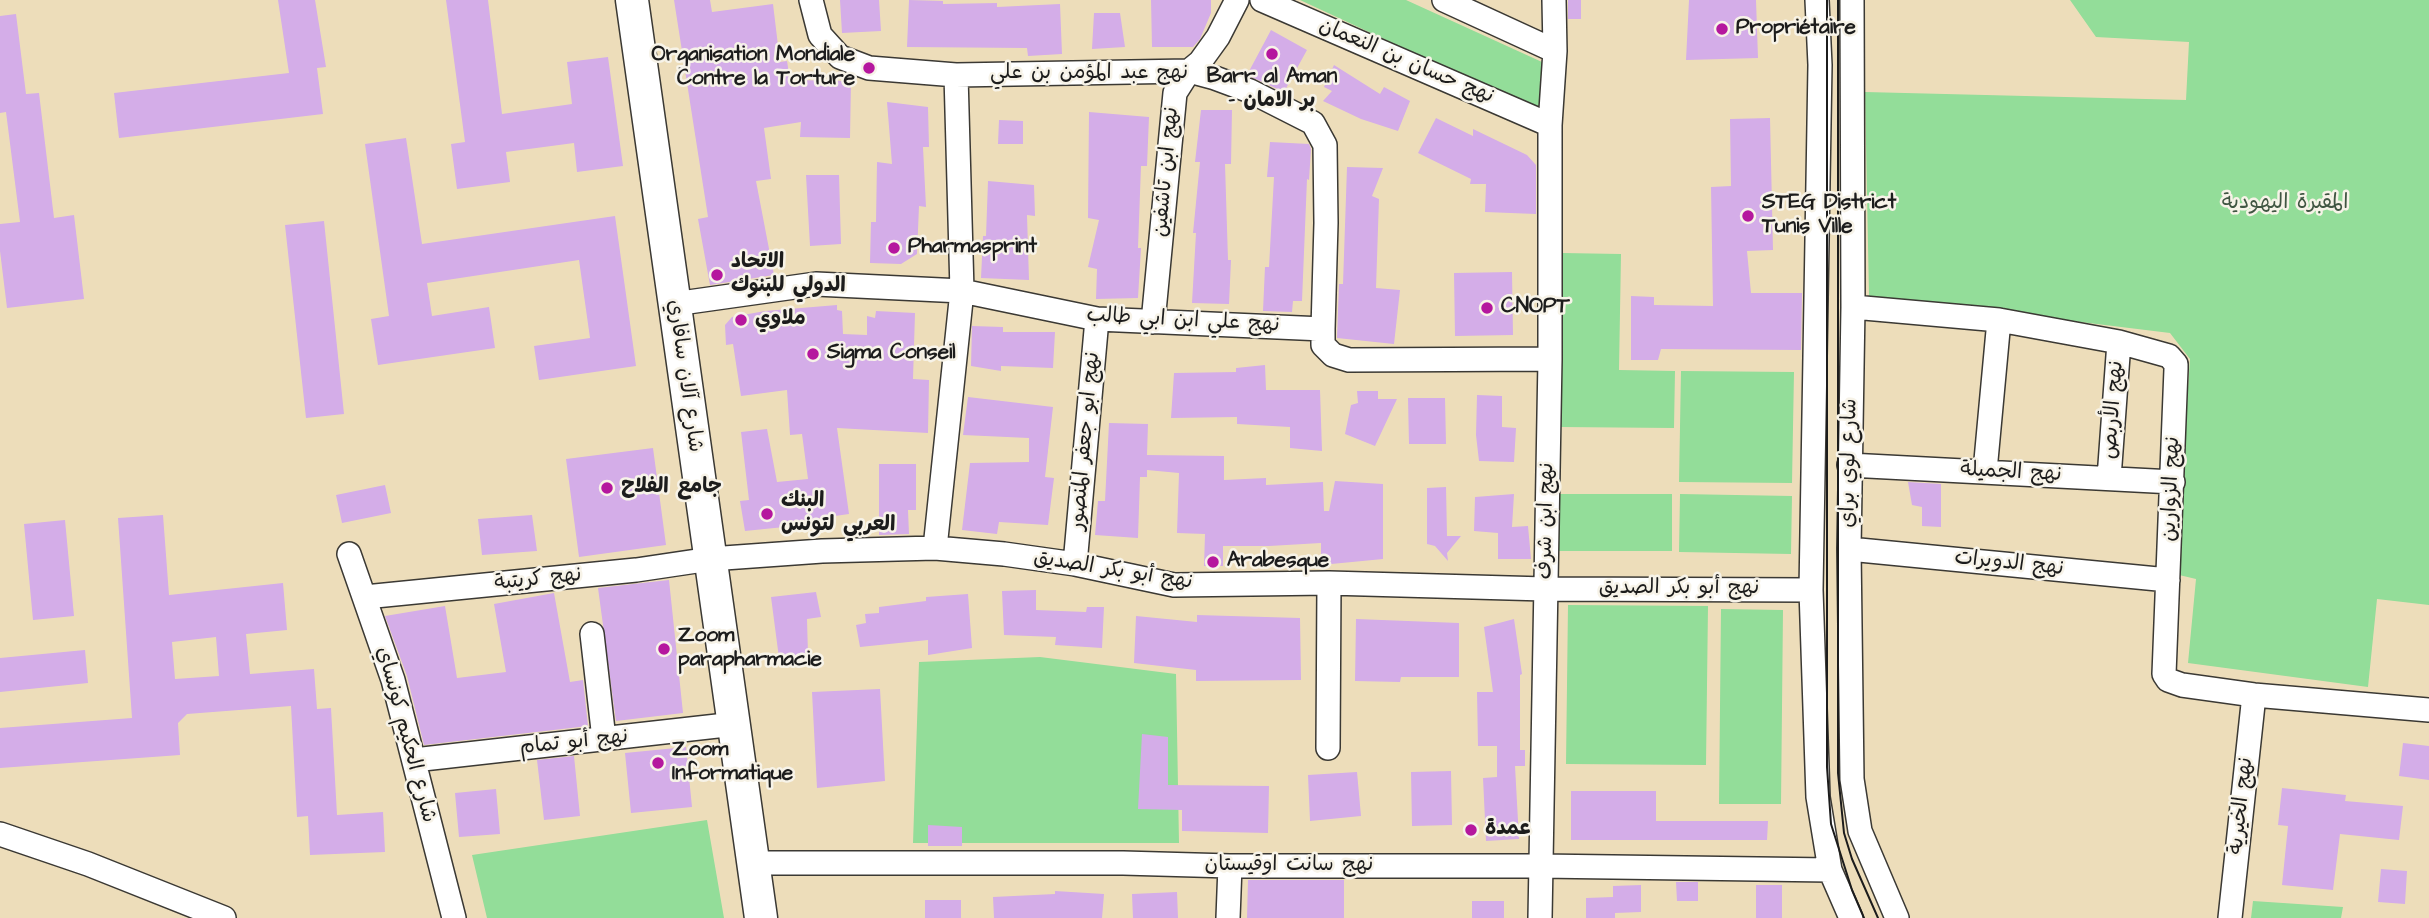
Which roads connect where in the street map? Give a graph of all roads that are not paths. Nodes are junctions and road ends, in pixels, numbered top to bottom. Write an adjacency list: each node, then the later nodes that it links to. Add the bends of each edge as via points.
1 (632, 0): 14 (street, شارع آلان سافاري)
2 (811, 0): 11 (street, نهج عبد المؤمن بن علي, via 820,36 840,57 869,68)
3 (1237, 0): 10 (street, نهج ابن تاشفين, via 1218,37)
4 (1262, 0): 12 (street, نهج حسان بن النعمان)
5 (1444, 0): 9 (street)
6 (1554, 0): 9 (street, نهج ابن شرف)
7 (1817, 0): 34 (street, شارع لوي براي)
8 (1852, 0): 15 (street, شارع لوي براي)
9 (1555, 51): 12 (street, نهج ابن شرف)
10 (1189, 71): 11 (street, نهج عبد المؤمن بن علي); 18 (street, نهج ابن تاشفين, via 1175,93); 19 (street, نهج عبد المؤمن بن علي, via 1250,91 1313,123 1320,134 1325,145 1326,210)
11 (957, 75): 13 (street)
12 (1550, 125): 21 (street, نهج ابن شرف)
13 (962, 291): 14 (street, نهج علي ابن ابي طالب, via 816,284); 16 (street, نهج علي ابن ابي طالب); 26 (street)
14 (674, 304): 29 (street, شارع آلان سافاري)
15 (1853, 307): 17 (street, نهج الزوارين); 22 (street, شارع لوي براي)
16 (1097, 319): 18 (street, نهج علي ابن ابي طالب); 30 (street, نهج ابو جعفر المنصور)
17 (1999, 320): 20 (street, نهج الزوارين); 23 (street)
18 (1153, 322): 19 (street, نهج علي ابن ابي طالب)
19 (1322, 329): 21 (street, via 1323,345 1333,355 1349,360)
20 (2119, 342): 24 (street, نهج الأربص); 25 (street, نهج الزوارين, via 2169,356 2176,364)
21 (1550, 359): 33 (street, نهج ابن شرف)
22 (1849, 465): 23 (street, نهج الجميلة); 27 (street, شارع لوي براي)
23 (1985, 471): 24 (street, نهج الجميلة)
24 (2109, 478): 25 (street, نهج الجميلة)
25 (2173, 482): 31 (street, نهج الزوارين)
26 (935, 548): 29 (street, نهج أبو بكر الصديق); 30 (street, نهج أبو بكر الصديق)
27 (1849, 549): 31 (street, نهج الدويرات); 54 (street, شارع لوي براي, via 1855,810 1867,851)
28 (349, 554): 35 (street, شارع الحكيم كونساي)
29 (710, 559): 35 (street, نهج كريتبة); 39 (street, شارع آلان سافاري)
30 (1075, 564): 32 (street, نهج أبو بكر الصديق, via 1174,586)
31 (2168, 580): 37 (street, نهج الزوارين, via 2164,674 2168,680)
32 (1329, 583): 33 (street, نهج أبو بكر الصديق); 41 (street)
33 (1545, 589): 34 (street, نهج أبو بكر الصديق); 46 (street, نهج ابن شرف)
34 (1811, 590): 47 (street, شارع لوي براي, via 1818,797)
35 (365, 597): 42 (street, شارع الحكيم كونساي)
36 (592, 634): 40 (street)
37 (2254, 695): 38 (street, نهج الزوارين); 55 (street, نهج الخيرية)
38 (2429, 710)
39 (735, 724): 40 (street, نهج أبو تمام); 44 (street, شارع آلان سافاري)
40 (604, 739): 42 (street, نهج أبو تمام)
41 (1328, 748)
42 (414, 761): 49 (street, شارع الحكيم كونساي)
43 (0, 834): 48 (street)
44 (753, 863): 45 (street, نهج سانت اوقيستان); 50 (street, شارع آلان سافاري)
45 (1230, 866): 46 (street, نهج سانت اوقيستان); 51 (street)
46 (1540, 866): 47 (street, نهج سانت اوقيستان); 52 (street, نهج ابن شرف)
47 (1827, 870): 53 (street, شارع لوي براي)
48 (224, 918)
49 (454, 918)
50 (761, 918)
51 (1228, 918)
52 (1540, 918)
53 (1851, 918)
54 (1897, 918)
55 (2230, 918)

